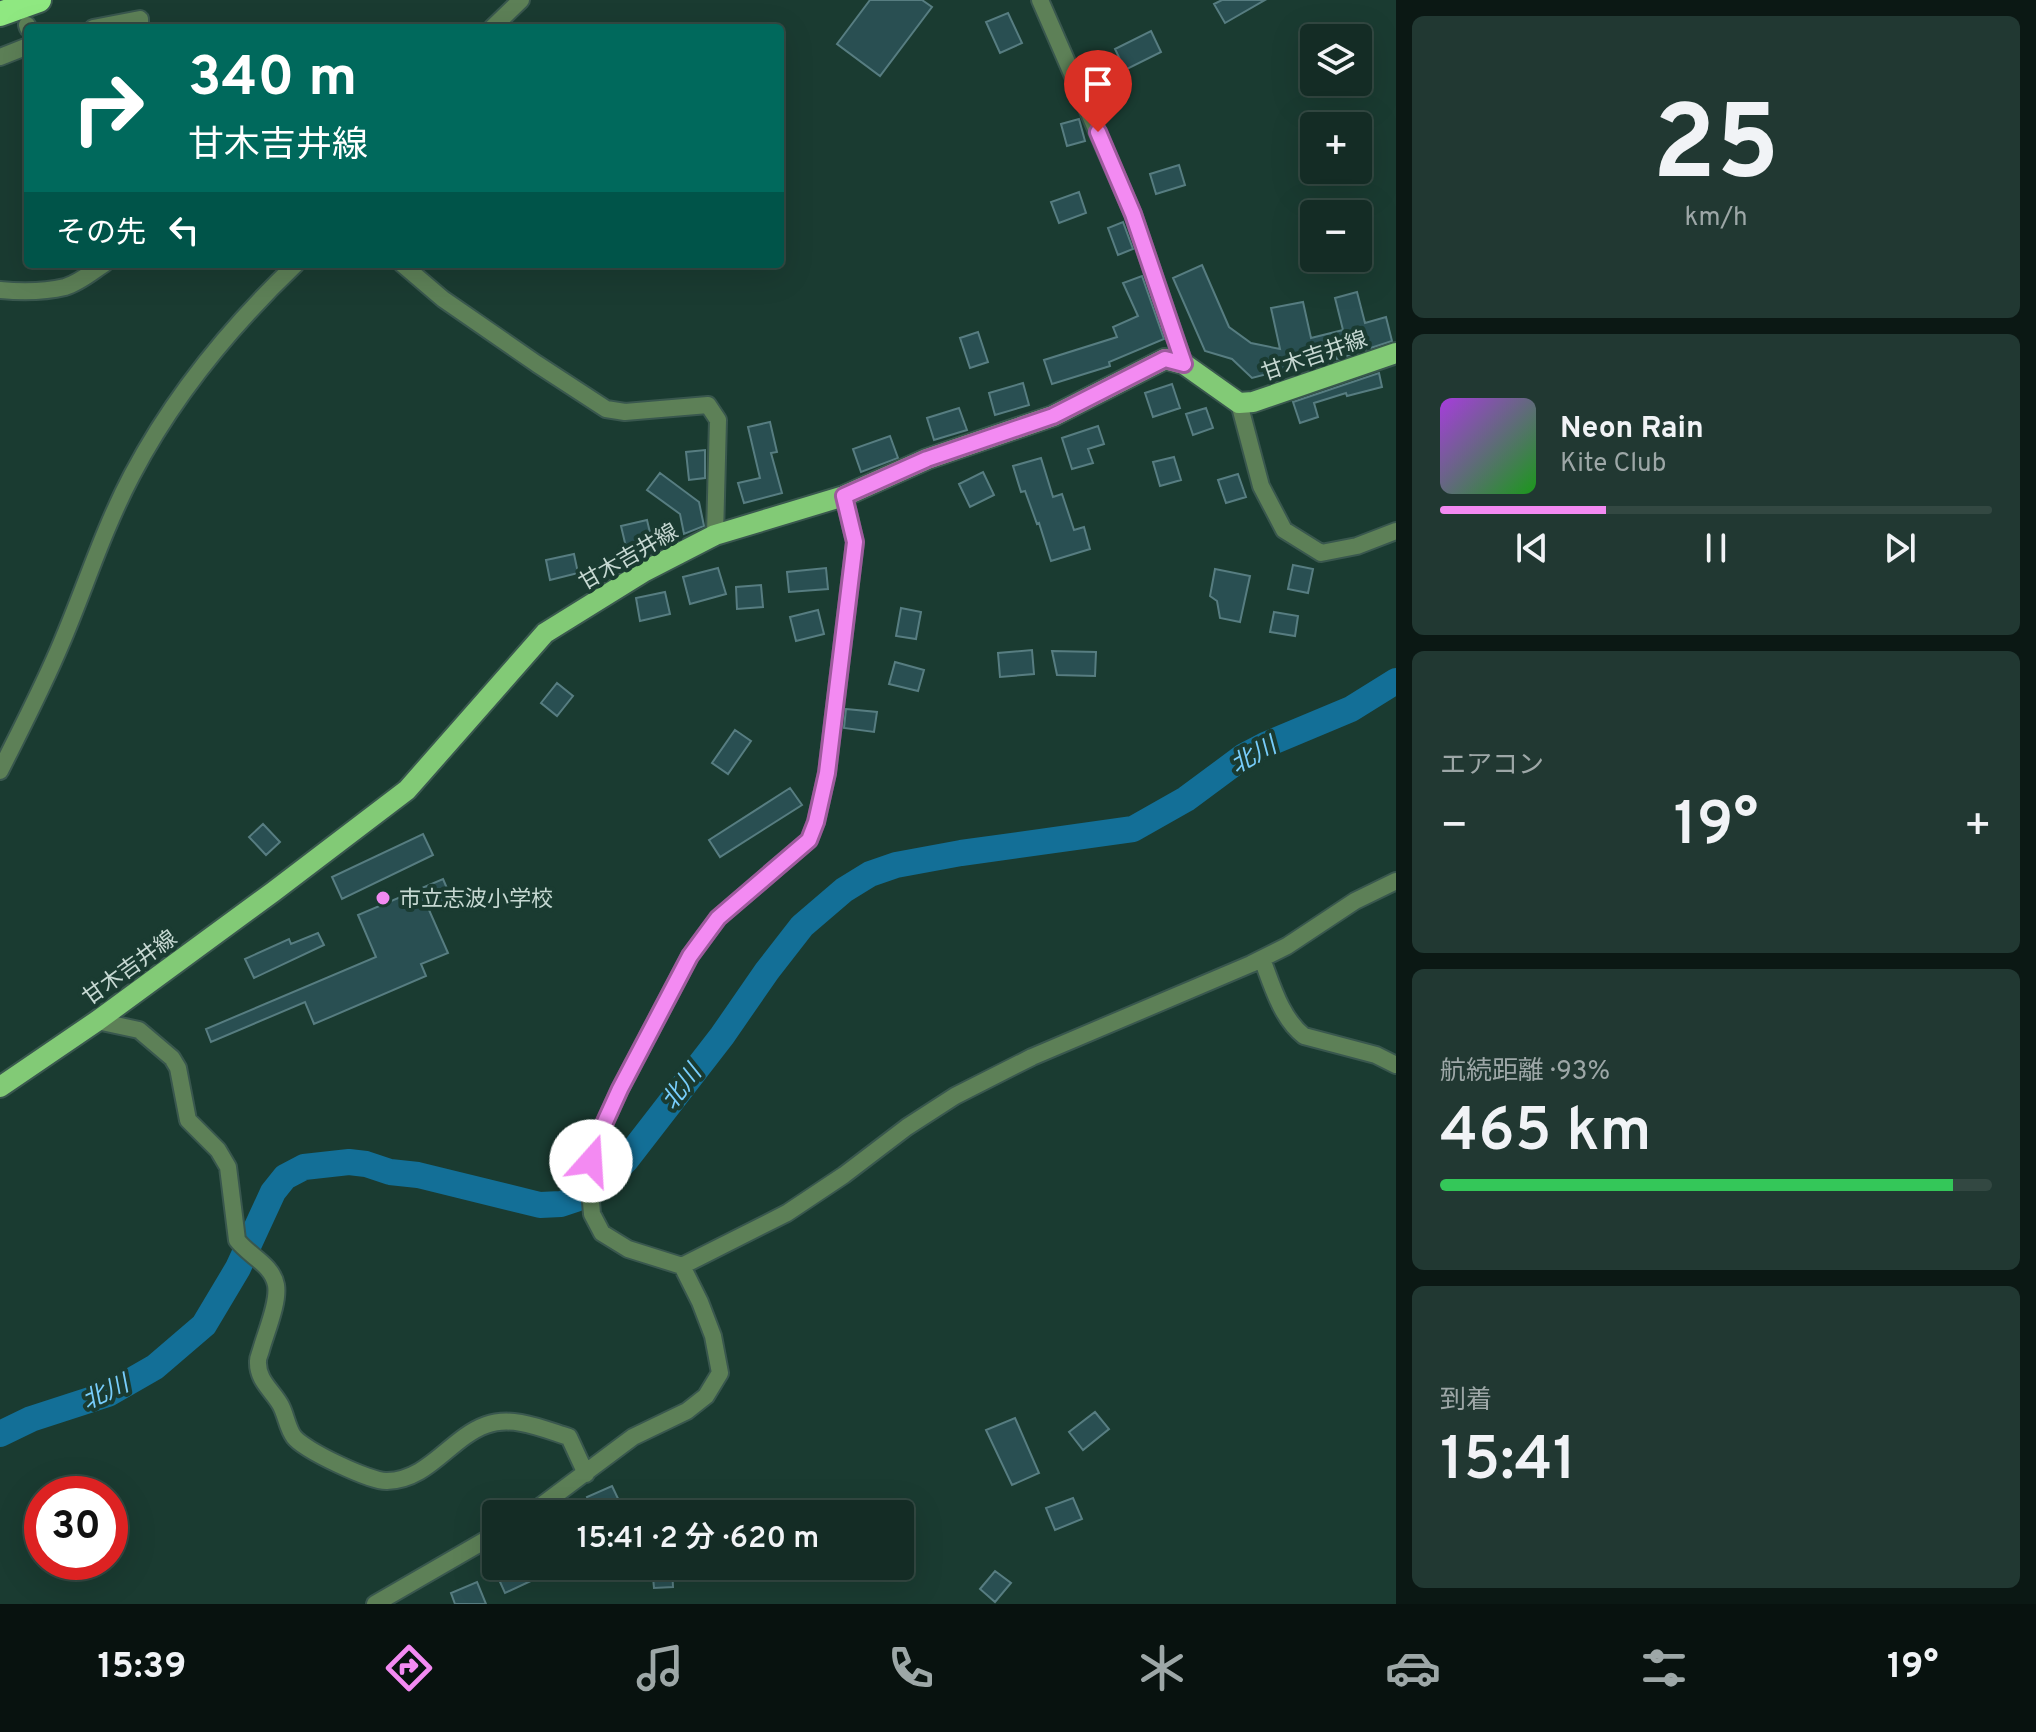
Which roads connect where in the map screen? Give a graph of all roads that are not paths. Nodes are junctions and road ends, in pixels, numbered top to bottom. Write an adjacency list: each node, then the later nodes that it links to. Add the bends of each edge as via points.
1 (39, 0): 4 (highway)
2 (521, 0): 7 (street)
3 (1040, 0): 15 (street, via 1133,214)
4 (0, 14)
5 (114, 24): 6 (street, via 140,19)
6 (140, 24)
7 (496, 24)
8 (24, 48): 9 (street)
9 (0, 57)
10 (98, 268): 13 (street, via 64,287)
11 (292, 268): 20 (street, via 213,351 133,473 61,645)
12 (407, 268): 19 (street, via 443,299 606,409 708,405 718,420)
13 (0, 290)
14 (1396, 353): 16 (main road, 甘木吉井線)
15 (1184, 364): 16 (main road, 甘木吉井線); 17 (main road, 甘木吉井線, via 1165,359 1053,416 927,459)
16 (1239, 403): 18 (street, via 1261,486 1284,530 1321,553)
17 (844, 496): 19 (main road, 甘木吉井線); 26 (street, via 855,542 827,773 816,822 809,840 718,918 690,956 594,1146 589,1177 592,1214 602,1233 628,1249)
18 (1396, 531)
19 (715, 535): 23 (main road, 甘木吉井線, via 545,633 407,790)
20 (0, 771)
21 (1396, 881): 22 (street)
22 (1262, 959): 24 (street, via 1296,1030); 26 (street, via 1032,1057 955,1096 787,1213)
23 (97, 1021): 25 (main road, 甘木吉井線); 27 (street, via 139,1030 172,1058 188,1120 228,1167 237,1240 272,1272 277,1288 258,1362 261,1379 280,1404 294,1437 309,1449 384,1482 409,1477 488,1424 515,1422 569,1437)
24 (1396, 1065)
25 (0, 1087)
26 (682, 1266): 27 (street, via 713,1336 720,1373 706,1396 687,1411 633,1437)
27 (586, 1474): 28 (street)
28 (550, 1500)
29 (482, 1542): 30 (street)
30 (375, 1604)

